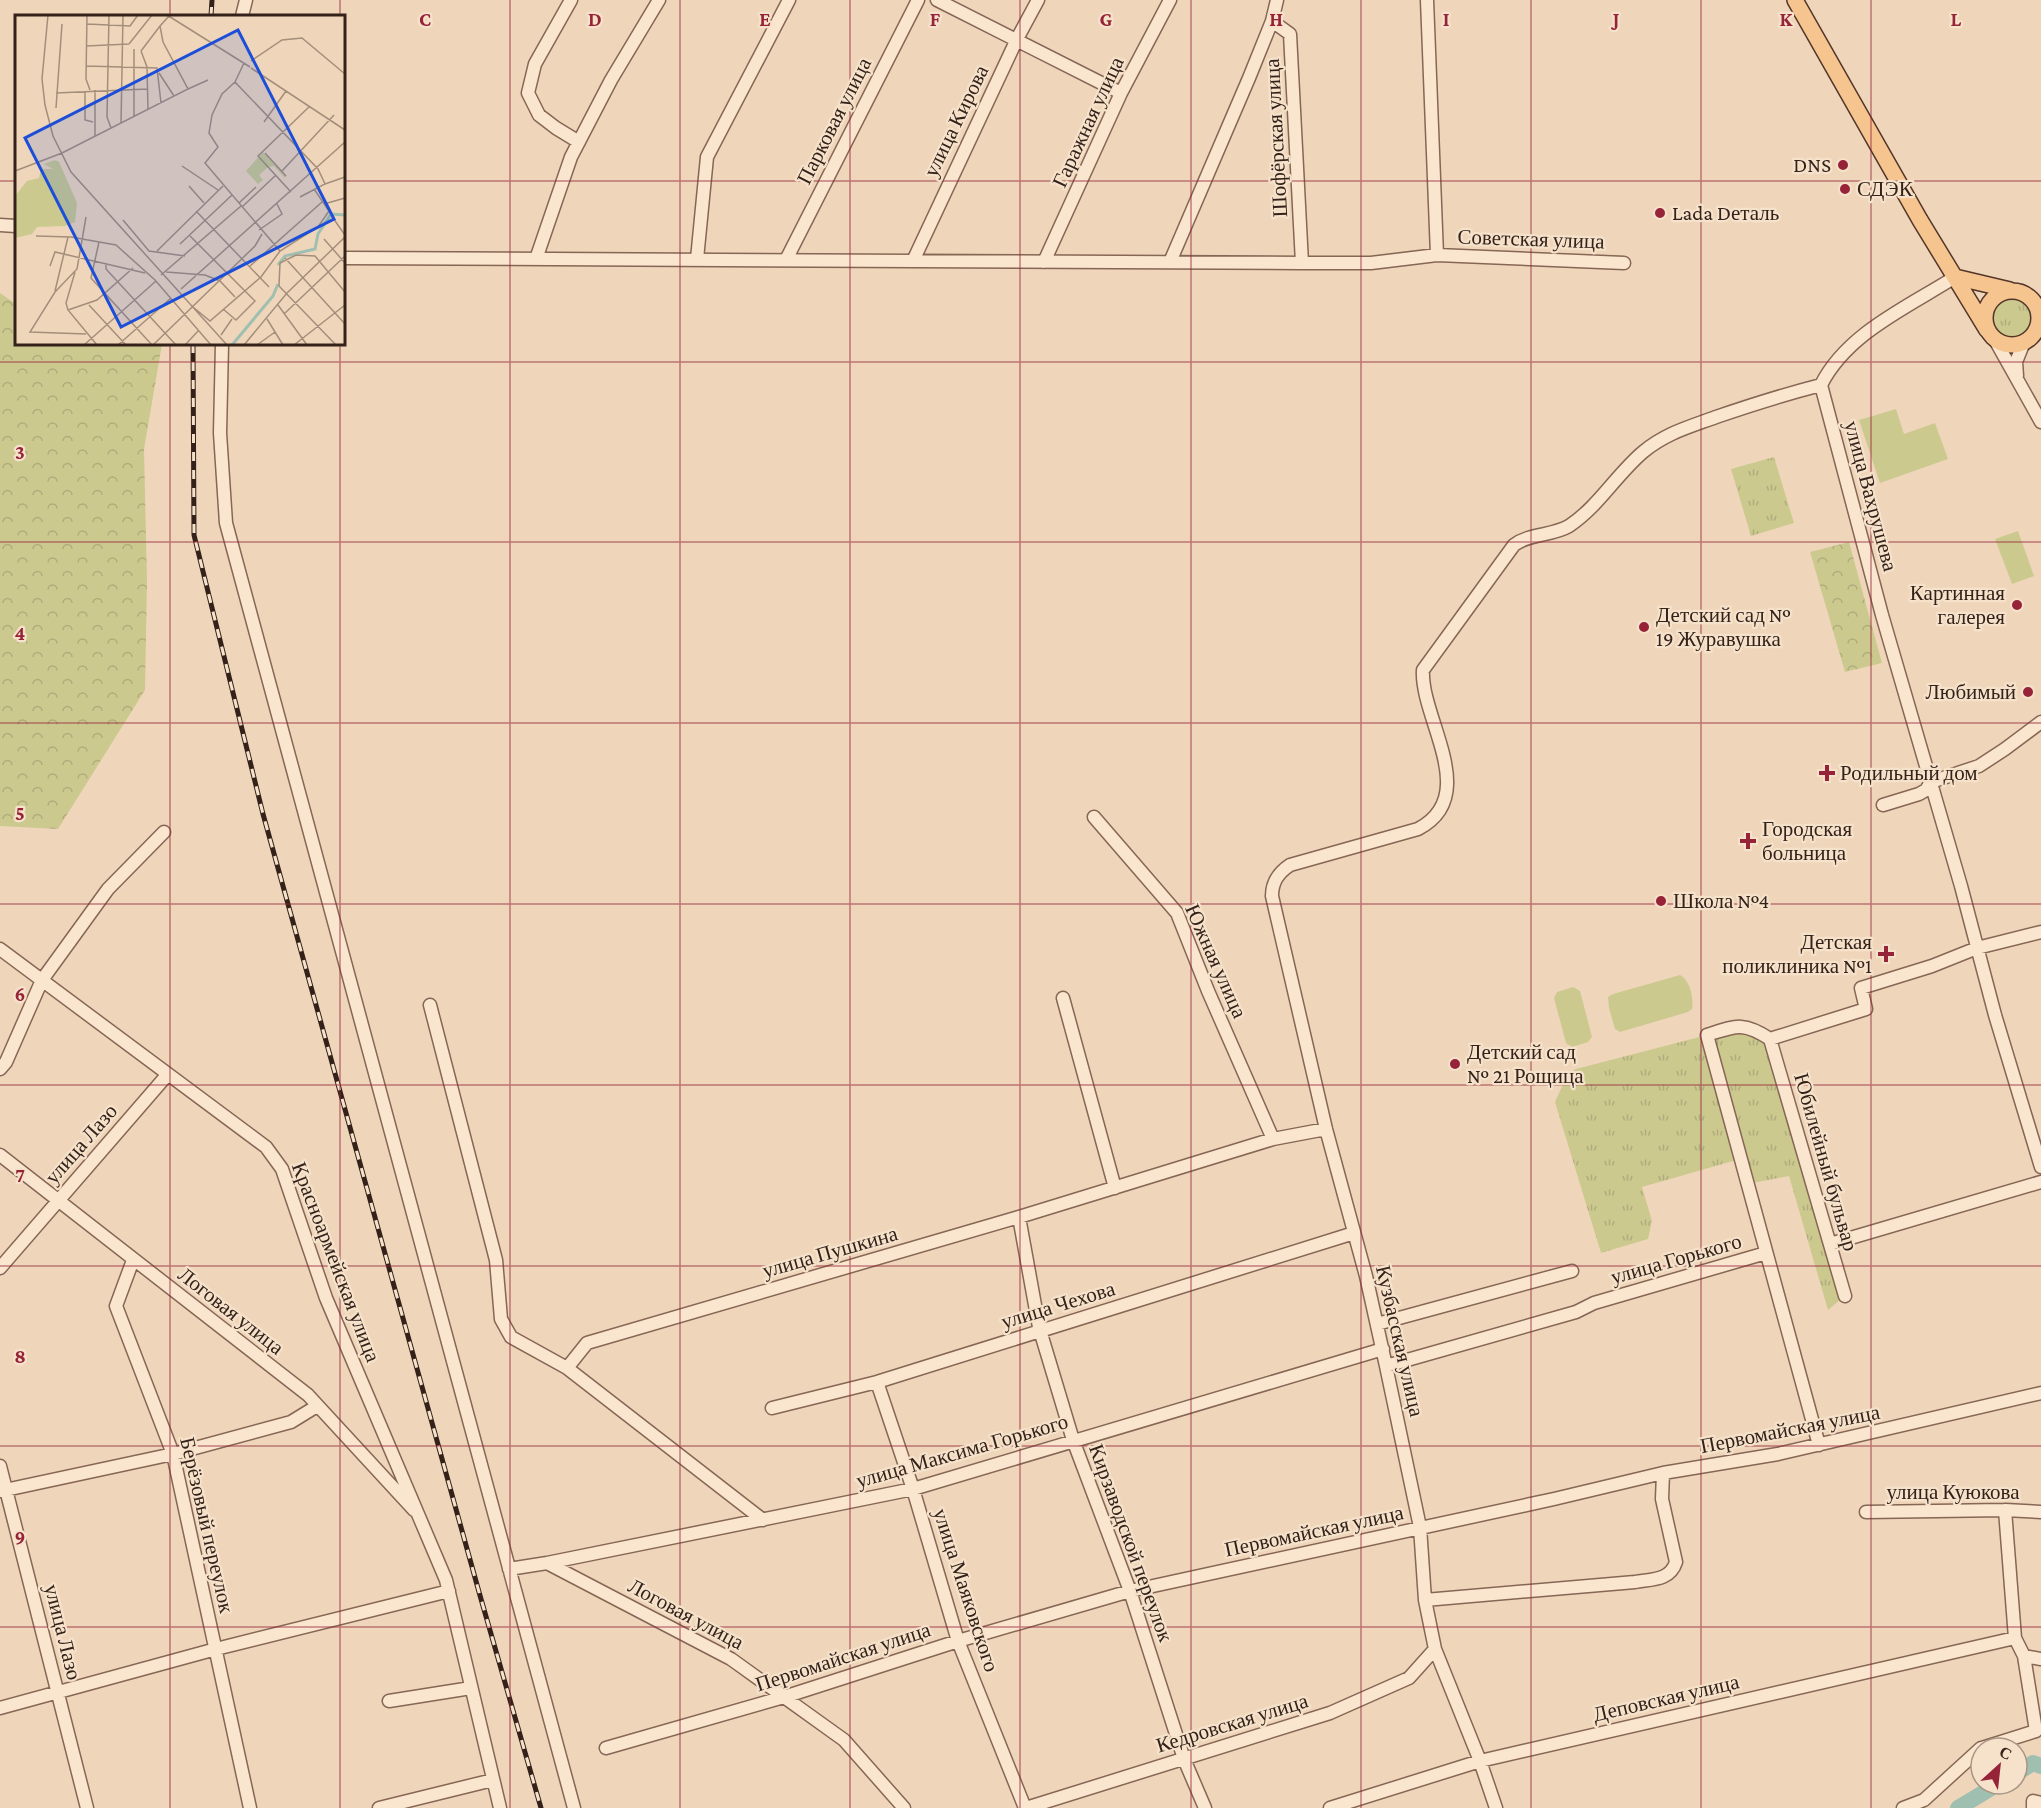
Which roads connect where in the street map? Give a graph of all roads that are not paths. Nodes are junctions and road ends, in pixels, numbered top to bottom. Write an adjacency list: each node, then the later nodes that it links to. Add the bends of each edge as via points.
1 (246, 0): 12 (street)
2 (571, 0): 16 (street, via 535,64 528,93 539,115)
3 (659, 0): 16 (street)
4 (789, 0): 22 (street, via 707,157)
5 (918, 0): 23 (street, Парковая улица)
6 (937, 0): 14 (street)
7 (1038, 0): 14 (street, улица Кирова)
8 (1170, 0): 15 (street, Гаражная улица)
9 (1277, 0): 13 (street)
10 (1427, 0): 19 (street)
11 (1794, 0): 29 (main road)
12 (242, 15)
13 (1272, 21): 26 (street); 27 (street, Шофёрская улица, via 1290,33)
14 (1017, 39): 15 (street); 24 (street, улица Кирова)
15 (1120, 93): 25 (street, Гаражная улица)
16 (579, 142): 21 (street)
17 (0, 225): 18 (street)
18 (15, 226)
19 (1437, 255): 27 (street, Советская улица, via 1371,262); 28 (street, Советская улица)
20 (345, 258): 21 (street, Советская улица)
21 (536, 259): 22 (street, Советская улица)
22 (697, 260): 23 (street, Советская улица)
23 (786, 260): 24 (street, Советская улица)
24 (913, 261): 25 (street, Советская улица)
25 (1044, 262): 26 (street, Советская улица)
26 (1170, 262): 27 (street, Советская улица)
27 (1302, 263)
28 (1624, 263)
29 (1955, 277): 30 (main road); 32 (main road); 36 (street, via 1849,347 1834,361)
30 (2016, 291): 31 (main road); 32 (main road, via 2000,293 1986,309 1985,320); 33 (main road, via 2030,297 2037,306 2040,316)
31 (2041, 295)
32 (1991, 334): 33 (main road, via 2003,344 2014,345); 35 (street)
33 (2033, 337): 35 (street, via 2016,362)
34 (222, 345): 90 (street, via 220,433 226,523)
35 (2018, 383): 37 (street)
36 (1821, 385): 39 (street, улица Вахрушева); 52 (street, Кузбасская улица, via 1674,431 1643,452 1591,510 1573,523 1514,545 1423,670 1423,686 1446,763 1445,797 1440,812 1418,828 1296,863 1276,879 1272,896)
37 (2041, 422)
38 (2041, 722): 39 (street, via 1979,765)
39 (1931, 782): 40 (street, via 1919,794); 44 (street, улица Вахрушева)
40 (1883, 805)
41 (1094, 817): 53 (street, Южная улица, via 1177,914)
42 (164, 832): 46 (street, via 108,889)
43 (2041, 932): 44 (street)
44 (1977, 948): 49 (street, via 1861,988 1866,1009); 55 (street, улица Вахрушева)
45 (0, 949): 46 (street, Красноармейская улица)
46 (42, 980): 50 (street); 51 (street, Красноармейская улица)
47 (1064, 998): 57 (street)
48 (430, 1005): 71 (street, via 496,1260 501,1319 512,1337)
49 (1770, 1039): 61 (street, Юбилейный бульвар); 62 (street, улица Горького, via 1755,1029 1734,1026 1707,1035)
50 (0, 1070)
51 (168, 1074): 58 (street, улица Лазо); 86 (street, Красноармейская улица, via 266,1147 282,1169 326,1298)
52 (1326, 1130): 53 (street, улица Пушкина); 60 (street, Кузбасская улица)
53 (1273, 1139): 57 (street, улица Пушкина)
54 (0, 1155): 58 (street, Логовая улица)
55 (2041, 1167)
56 (2041, 1182): 61 (street)
57 (1114, 1188): 59 (street, улица Пушкина)
58 (57, 1200): 63 (street, Логовая улица); 64 (street, улица Лазо)
59 (1019, 1217): 68 (street, Кирзаводской переулок); 71 (street, улица Пушкина, via 587,1343)
60 (1354, 1233): 67 (street, Кузбасская улица); 68 (street, улица Чехова)
61 (1830, 1244): 66 (street, Юбилейный бульвар)
62 (1766, 1253): 70 (street, улица Горького); 77 (street)
63 (133, 1260): 74 (street, Логовая улица, via 308,1395); 78 (street, Берёзовый переулок, via 116,1306)
64 (0, 1268)
65 (1572, 1271): 67 (street)
66 (1845, 1296)
67 (1377, 1324): 69 (street, Кузбасская улица)
68 (1041, 1332): 72 (street, улица Чехова); 76 (street, Кирзаводской переулок)
69 (1383, 1349): 70 (street, Кузбасская улица); 76 (street, улица Максима Горького)
70 (1386, 1366): 88 (street, Кузбасская улица)
71 (567, 1368): 87 (street)
72 (877, 1382): 75 (street, улица Чехова); 81 (street, улица Маяковского)
73 (2041, 1393): 77 (street, Первомайская улица)
74 (317, 1406): 78 (street, via 291,1422); 86 (street, Логовая улица)
75 (772, 1408)
76 (1073, 1440): 81 (street, улица Максима Горького); 92 (street, Кирзаводской переулок)
77 (1819, 1445): 80 (street, Первомайская улица)
78 (173, 1454): 82 (street); 96 (street, Берёзовый переулок)
79 (0, 1466): 82 (street, улица Лазо)
80 (1663, 1473): 88 (street, Первомайская улица); 93 (street, via 1662,1499 1676,1562 1667,1576)
81 (913, 1489): 87 (street, улица Максима Горького); 95 (street, улица Маяковского)
82 (3, 1491): 101 (street, улица Лазо)
83 (2005, 1510): 84 (street, улица Куюкова); 85 (street, улица Куюкова); 94 (street)
84 (1866, 1512)
85 (2041, 1512)
86 (421, 1518): 91 (street, Красноармейская улица)
87 (763, 1520): 89 (street, улица Максима Горького)
88 (1420, 1527): 92 (street, Первомайская улица); 93 (street, Кузбасская улица)
89 (547, 1563): 90 (street, улица Максима Горького); 102 (street, Логовая улица, via 731,1659)
90 (509, 1569): 115 (street)
91 (449, 1591): 96 (street); 100 (street, Красноармейская улица)
92 (1130, 1591): 95 (street, Первомайская улица); 107 (street, Кирзаводской переулок)
93 (1425, 1600): 97 (street, Кузбасская улица)
94 (2015, 1638): 98 (street); 109 (street, Деповская улица)
95 (958, 1641): 102 (street, Первомайская улица); 117 (street, улица Маяковского)
96 (216, 1649): 101 (street); 112 (street, Берёзовый переулок)
97 (1435, 1649): 107 (street, Кедровская улица, via 1409,1678 1330,1713); 109 (street, Кузбасская улица)
98 (2024, 1656): 99 (street); 105 (street)
99 (2041, 1659)
100 (471, 1688): 103 (street); 110 (street, Красноармейская улица)
101 (58, 1693): 104 (street); 111 (street, улица Лазо)
102 (784, 1697): 106 (street, Первомайская улица); 116 (street, Логовая улица, via 844,1740)
103 (389, 1701)
104 (0, 1708)
105 (2038, 1733)
106 (606, 1748)
107 (1184, 1759): 117 (street, Кедровская улица); 118 (street, Кирзаводской переулок)
108 (1969, 1760): 121 (street, via 1924,1800)
109 (1480, 1761): 119 (street, Деповская улица); 120 (street, Кузбасская улица)
110 (493, 1780): 113 (street); 114 (street, Красноармейская улица)
111 (87, 1808)
112 (250, 1808)
113 (379, 1808)
114 (500, 1808)
115 (574, 1808)
116 (904, 1808)
117 (1026, 1808)
118 (1205, 1808)
119 (1330, 1808)
120 (1496, 1808)
121 (1903, 1808)

